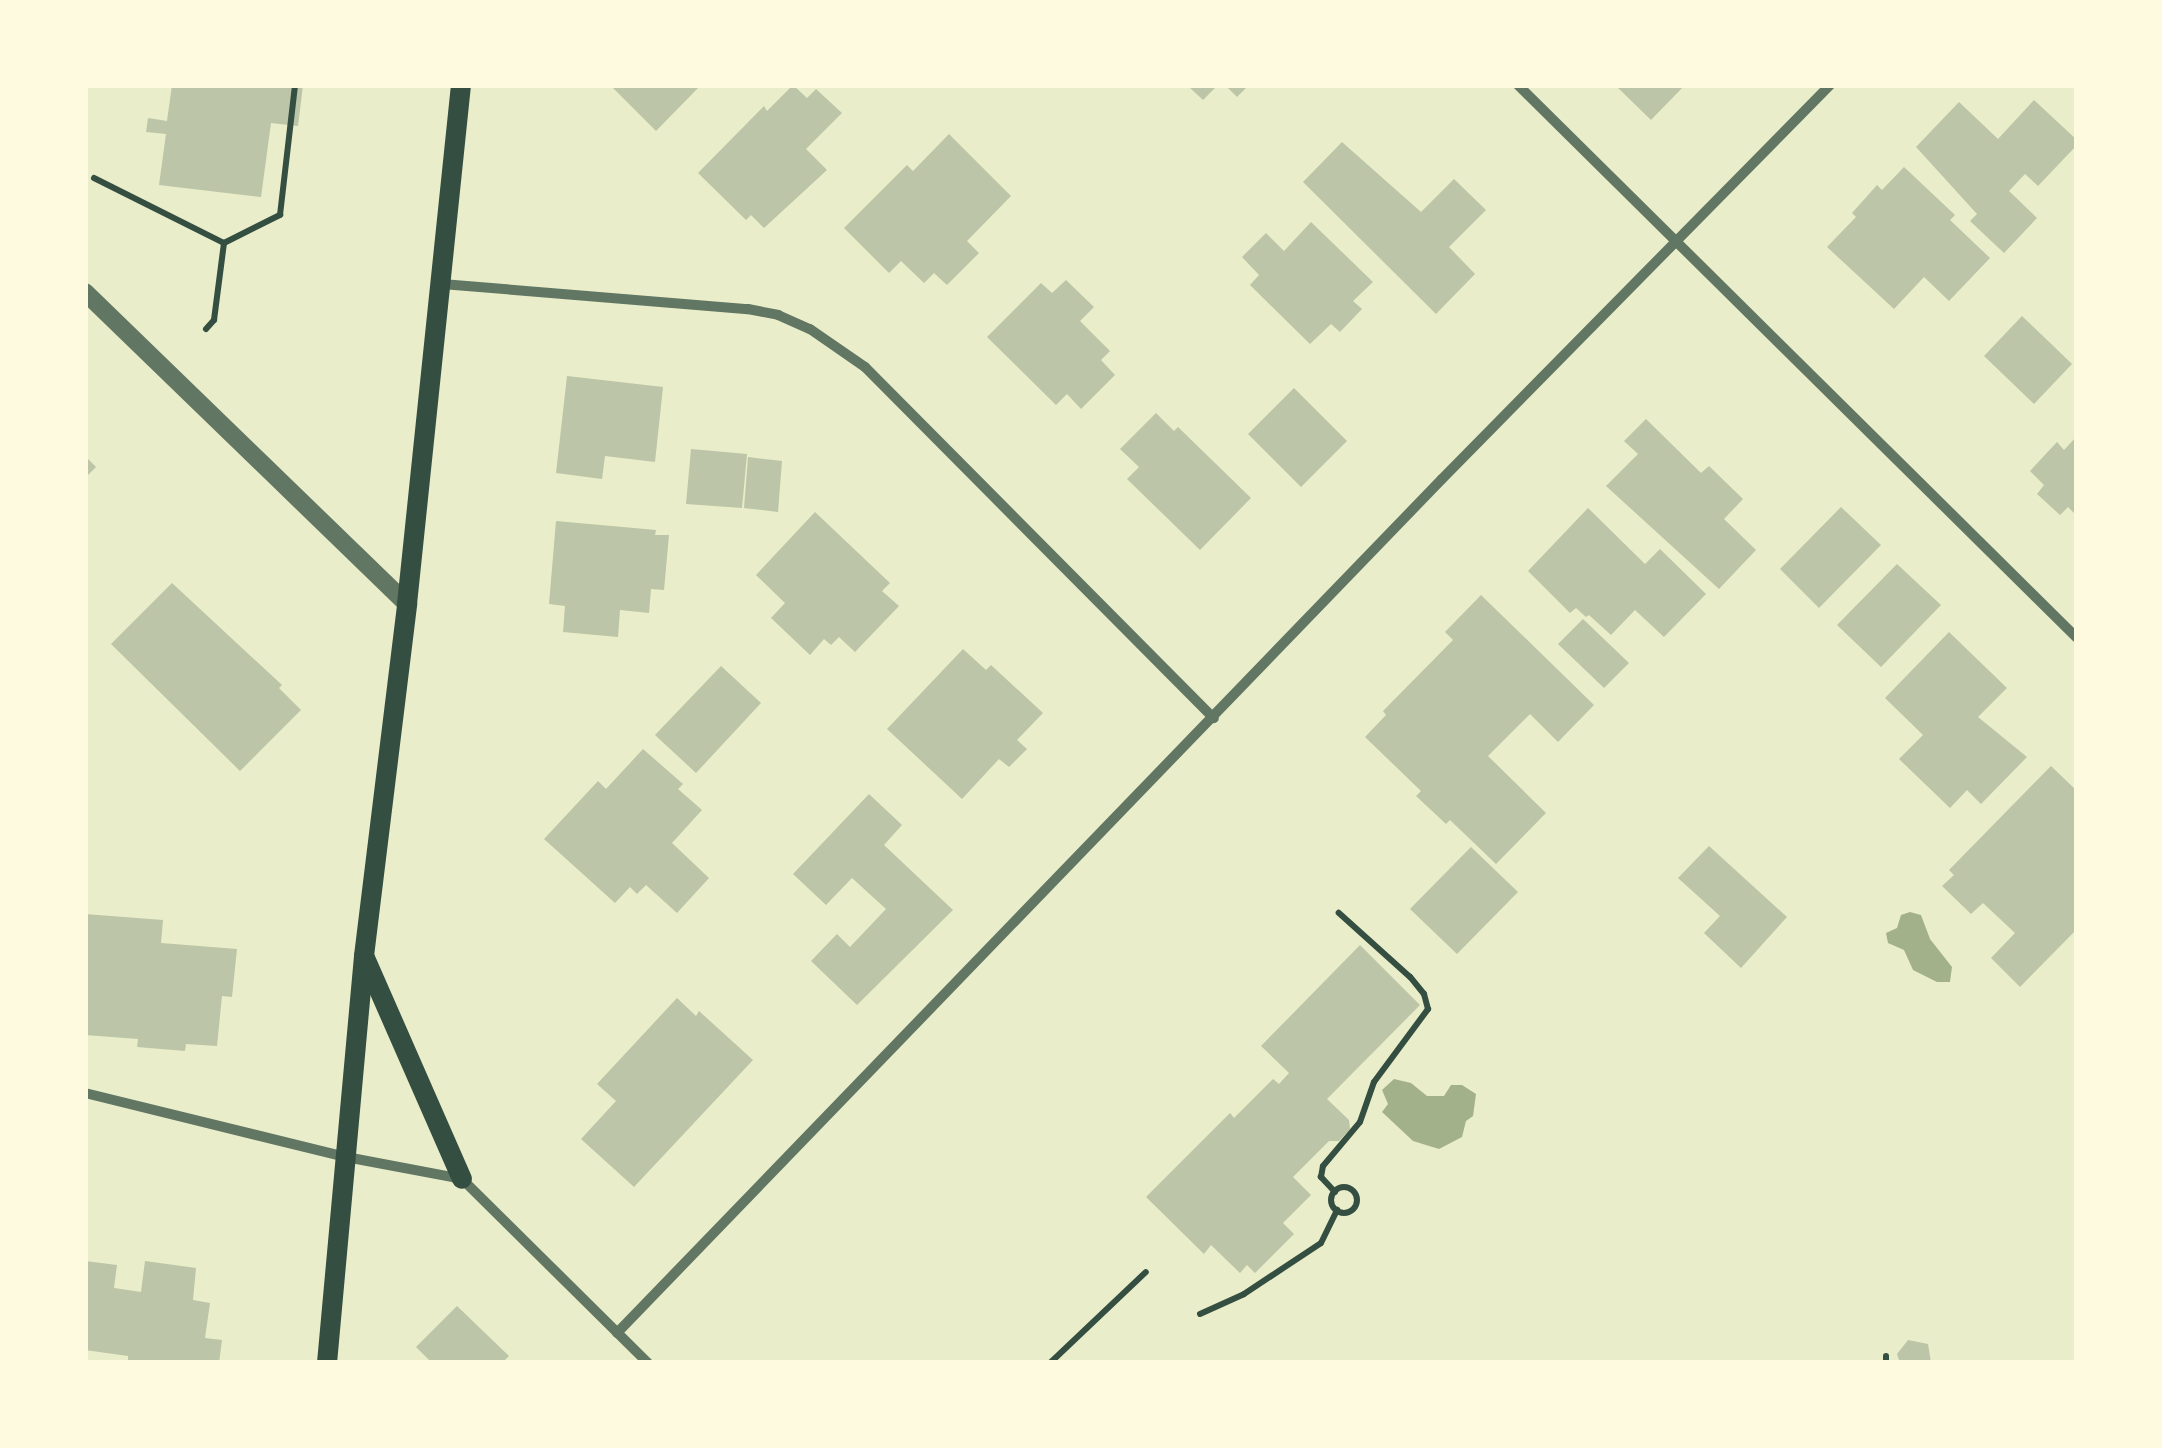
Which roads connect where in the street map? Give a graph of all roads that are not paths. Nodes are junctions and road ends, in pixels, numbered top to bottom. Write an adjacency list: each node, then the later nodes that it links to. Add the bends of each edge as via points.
1 (461, 85): 5 (main road)
2 (1518, 85): 4 (street)
3 (1830, 85): 4 (street)
4 (1677, 242): 8 (street); 9 (street)
5 (442, 284): 7 (main road); 9 (street, via 748,308 810,329 864,367)
6 (85, 292): 7 (street)
7 (407, 604): 10 (main road)
8 (2077, 638)
9 (1214, 718): 14 (street)
10 (364, 956): 12 (main road); 13 (main road)
11 (85, 1092): 12 (street)
12 (346, 1157): 13 (street); 15 (main road)
13 (462, 1179): 14 (street)
14 (617, 1332): 16 (street)
15 (327, 1363)
16 (648, 1363)

